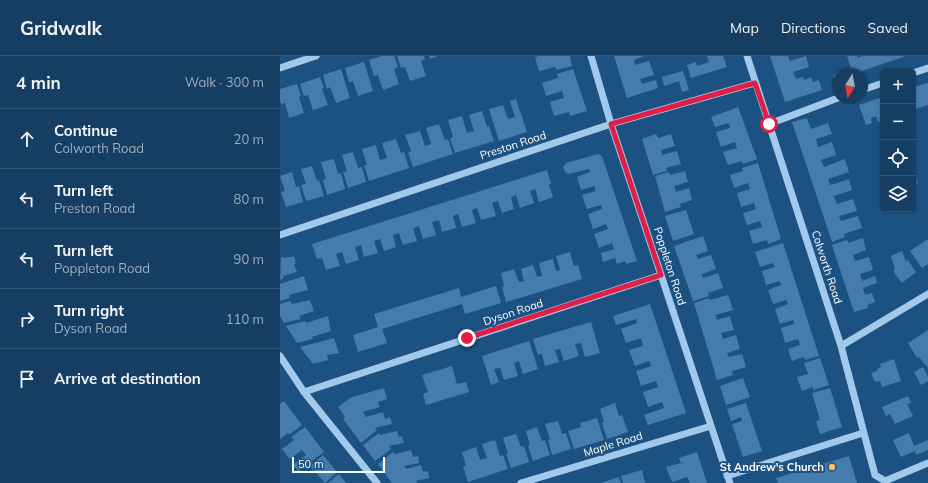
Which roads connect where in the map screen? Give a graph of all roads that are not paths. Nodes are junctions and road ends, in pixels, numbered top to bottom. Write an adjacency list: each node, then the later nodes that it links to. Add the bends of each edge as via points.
1 (316, 56): 4 (street)
2 (591, 56): 11 (street, Poppleton Road)
3 (747, 56): 7 (street, Colworth Road)
4 (280, 68)
5 (928, 68): 6 (street)
6 (916, 72)
7 (755, 83): 11 (street, Preston Road); 12 (street, Colworth Road)
8 (880, 84): 9 (street)
9 (868, 88)
10 (832, 100): 12 (street)
11 (611, 124): 13 (street, Preston Road); 14 (street, Poppleton Road)
12 (769, 124): 16 (street, Colworth Road)
13 (280, 235)
14 (661, 275): 18 (street, Dyson Road); 19 (street, Poppleton Road)
15 (928, 294): 16 (street)
16 (841, 346): 20 (street, Colworth Road)
17 (280, 356): 18 (street)
18 (304, 392): 23 (street)
19 (711, 426): 22 (street, Poppleton Road); 24 (street, Maple Road)
20 (863, 433): 21 (street, Colworth Road, via 875,475 885,481); 22 (street)
21 (928, 463)
22 (729, 480)
23 (376, 483)
24 (521, 483)

